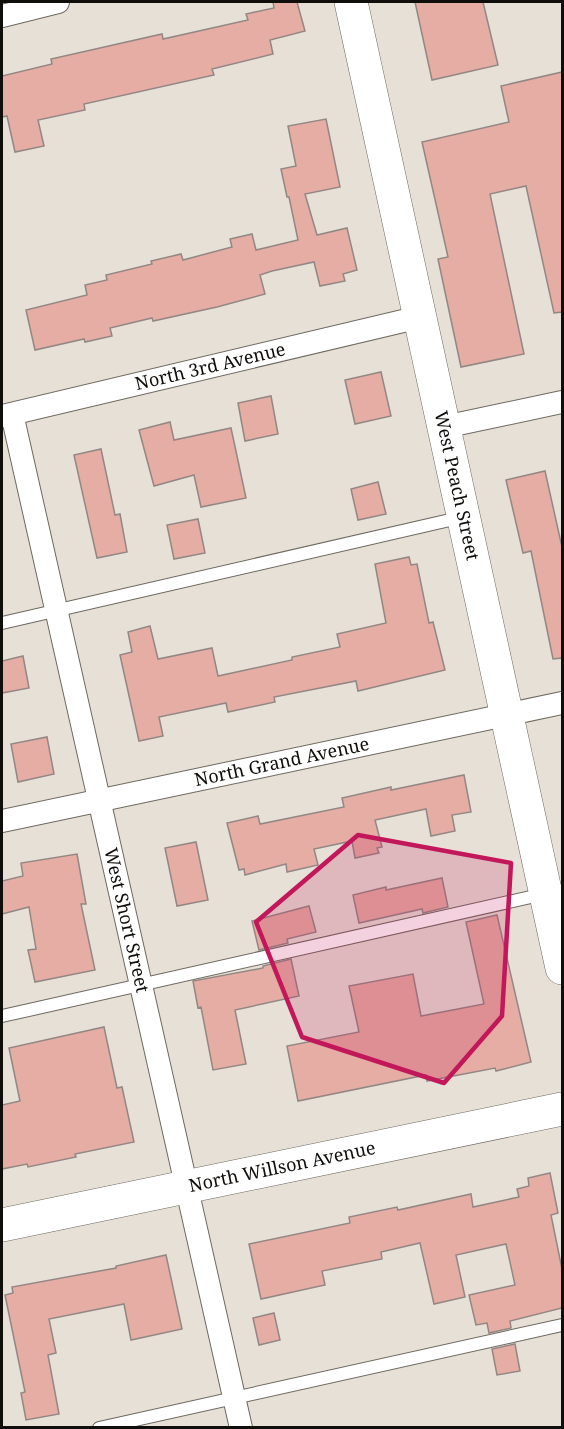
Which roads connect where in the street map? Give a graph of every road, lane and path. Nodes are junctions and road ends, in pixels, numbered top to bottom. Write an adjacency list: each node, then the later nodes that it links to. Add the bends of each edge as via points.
1 (58, 2): 3 (street)
2 (351, 2): 4 (main road, West Peach Street)
3 (2, 16)
4 (420, 317): 6 (street, North 3rd Avenue); 7 (main road, West Peach Street)
5 (562, 402): 7 (street)
6 (7, 415): 9 (street, West Short Street)
7 (444, 427): 8 (main road, West Peach Street)
8 (464, 517): 9 (lane); 12 (main road, West Peach Street)
9 (56, 611): 10 (lane); 13 (street, West Short Street)
10 (2, 623)
11 (562, 703): 12 (street, North Grand Avenue)
12 (507, 714): 13 (street, North Grand Avenue); 15 (main road, West Peach Street)
13 (99, 800): 14 (street, North Grand Avenue); 17 (street, West Short Street)
14 (2, 821)
15 (554, 891): 16 (main road, West Peach Street); 17 (lane)
16 (562, 968)
17 (141, 984): 18 (lane); 20 (street, West Short Street)
18 (2, 1016)
19 (562, 1109): 20 (main road, North Willson Avenue)
20 (186, 1186): 21 (main road, North Willson Avenue); 23 (street, West Short Street)
21 (2, 1225)
22 (562, 1325): 23 (lane)
23 (234, 1397): 24 (lane); 25 (street, West Short Street)
24 (99, 1428)
25 (241, 1428)

